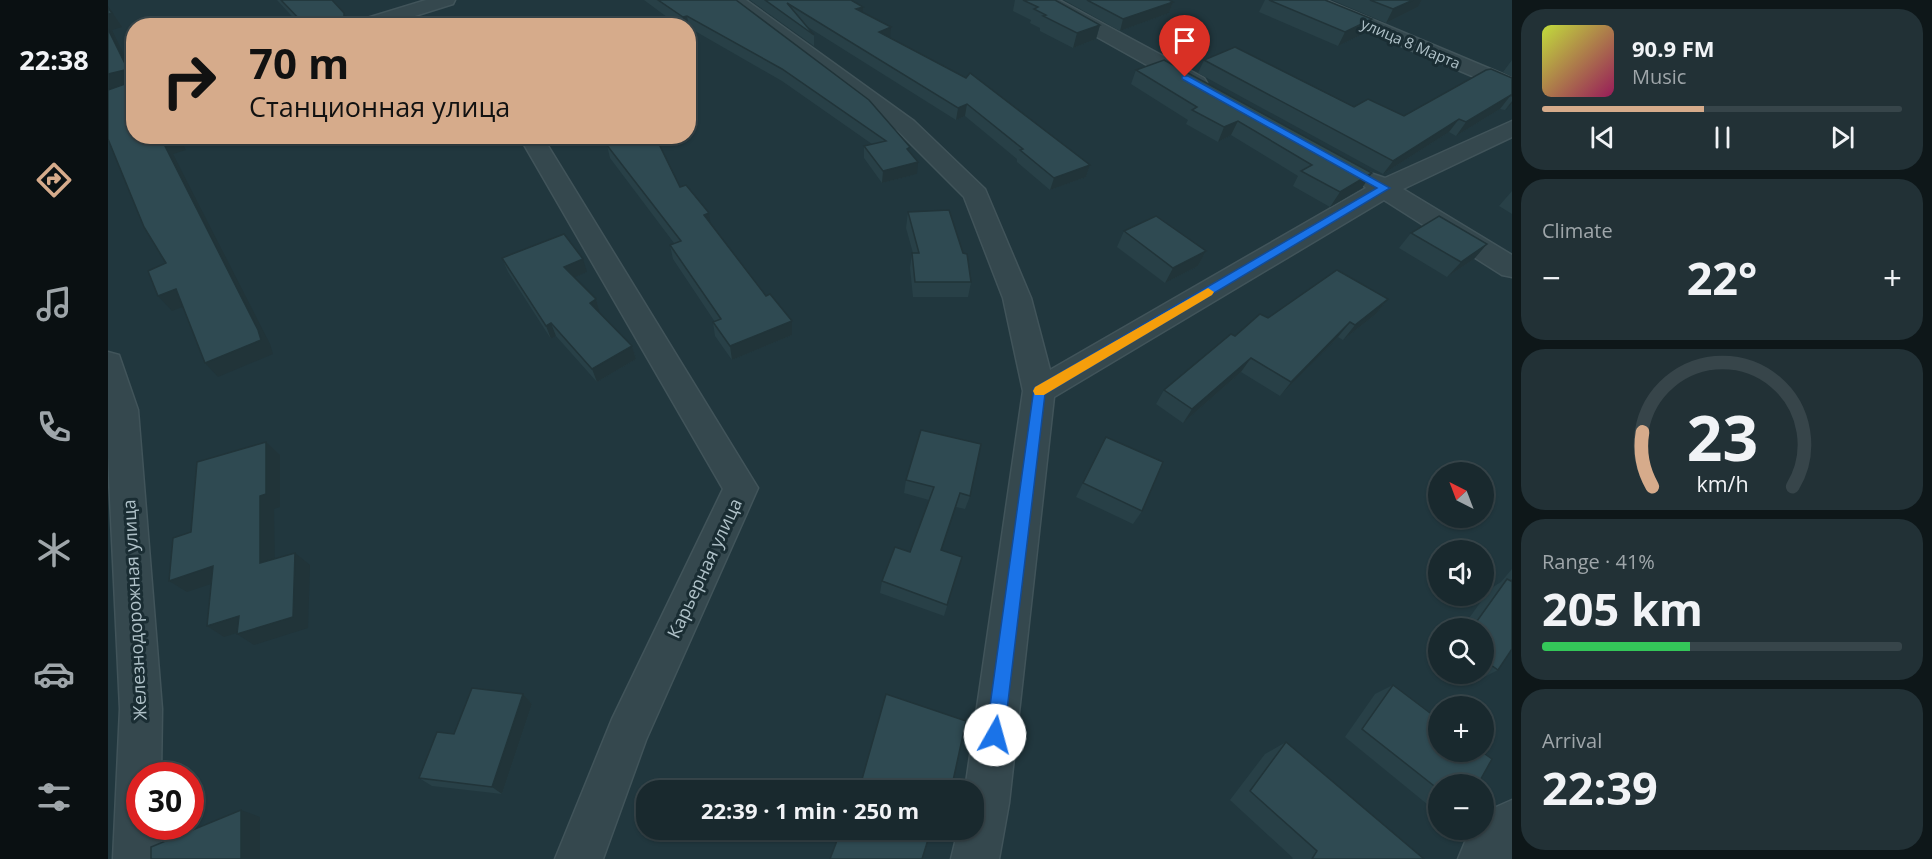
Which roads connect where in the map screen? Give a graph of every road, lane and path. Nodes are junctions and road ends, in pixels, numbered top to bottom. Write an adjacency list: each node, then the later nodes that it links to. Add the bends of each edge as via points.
1 (446, 0): 5 (street)
2 (734, 0): 15 (street, via 906,126 976,194 1017,298)
3 (1045, 0): 8 (street)
4 (1310, 0): 7 (street, улица 8 Марта)
5 (403, 6): 6 (street)
6 (384, 18)
7 (1512, 86)
8 (1220, 97)
9 (1512, 128): 12 (street)
10 (535, 144): 18 (street, Карьерная улица, via 741,488 627,734)
11 (1354, 171): 12 (street)
12 (1385, 188): 13 (street); 15 (street)
13 (1512, 268)
14 (108, 363): 17 (street, Железнодорожная улица, via 122,410 141,709)
15 (1039, 391): 19 (street, via 986,803)
16 (1512, 823): 20 (street)
17 (137, 859)
18 (579, 859)
19 (975, 859)
20 (1482, 859)

